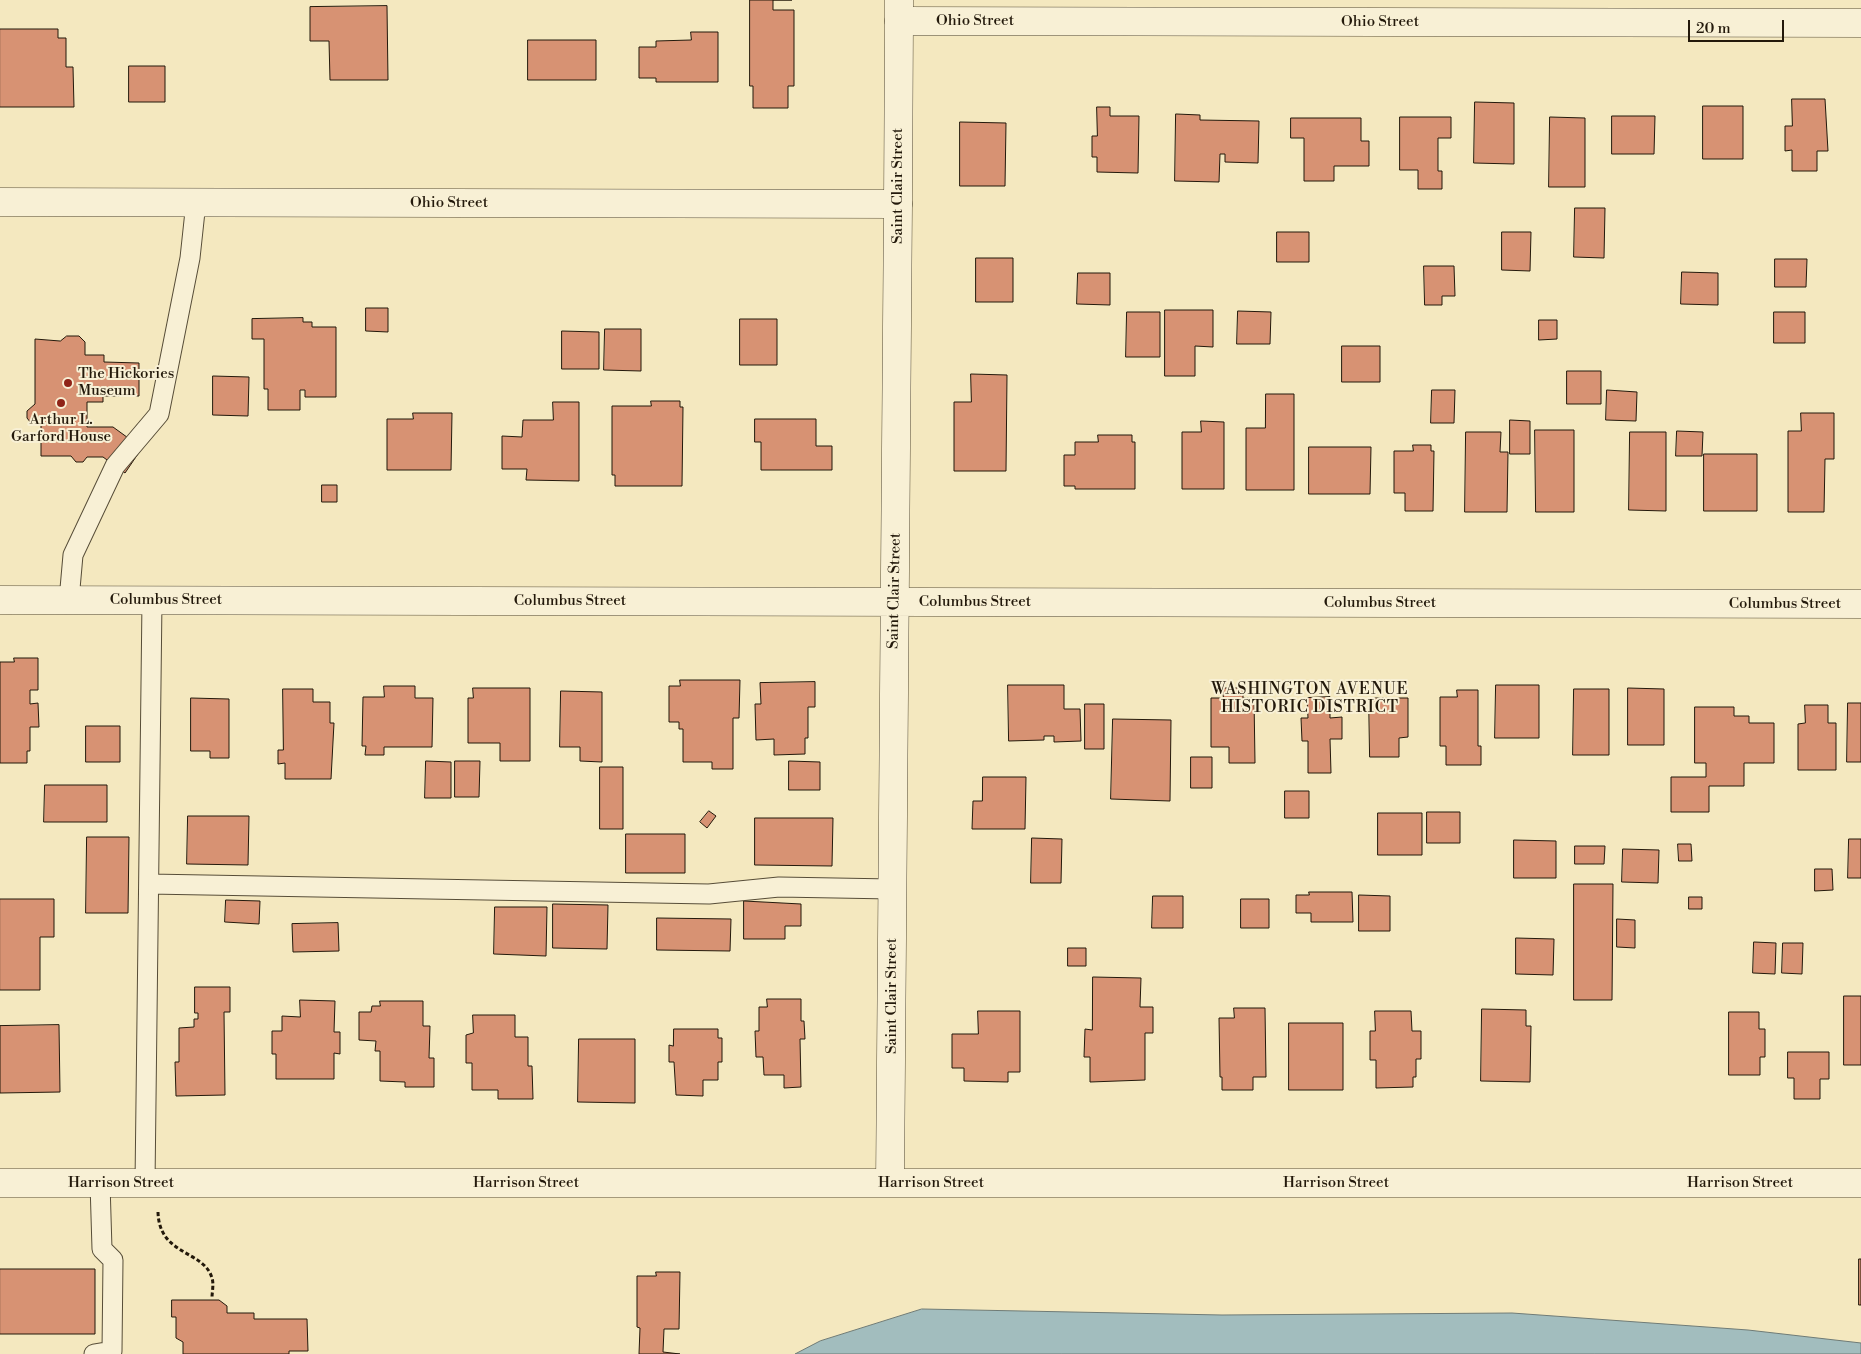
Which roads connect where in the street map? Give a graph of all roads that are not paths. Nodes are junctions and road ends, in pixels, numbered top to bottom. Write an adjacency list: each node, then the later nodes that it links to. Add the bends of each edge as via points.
1 (899, 11): 2 (street, Ohio Street); 5 (street, Saint Clair Street)
2 (1861, 22)
3 (0, 202): 4 (street, Ohio Street)
4 (196, 202): 5 (street, Ohio Street); 7 (lane, via 190,258 159,414 115,466 73,555)
5 (898, 204): 9 (street, Saint Clair Street)
6 (0, 600): 7 (street, Columbus Street)
7 (68, 600): 8 (street, Columbus Street)
8 (152, 600): 9 (street, Columbus Street); 11 (lane)
9 (895, 602): 10 (street, Columbus Street); 12 (street, Saint Clair Street)
10 (1861, 604)
11 (150, 884): 12 (lane, via 710,894 779,886); 17 (lane)
12 (892, 889): 15 (street, Saint Clair Street)
13 (0, 1183): 14 (street, Harrison Street)
14 (100, 1183): 17 (street, Harrison Street); 18 (lane, via 102,1249 113,1260 112,1351)
15 (890, 1183): 16 (street, Harrison Street); 17 (street, Harrison Street)
16 (1861, 1183)
17 (151, 1194)
18 (94, 1354)

